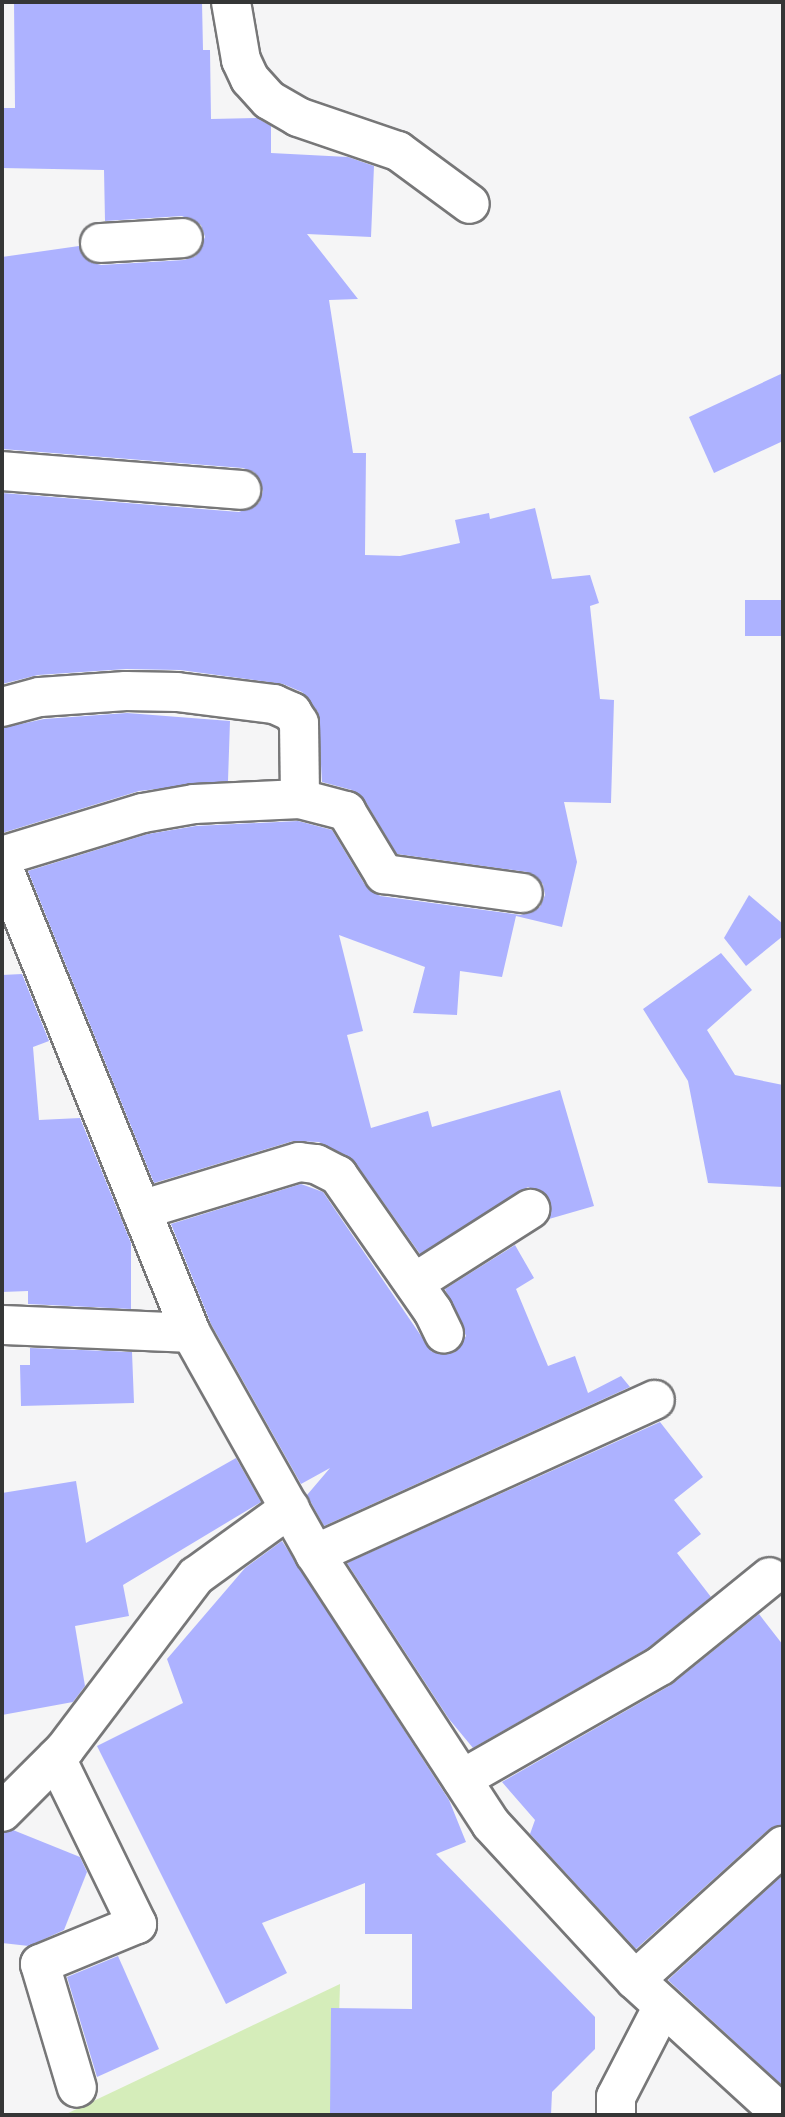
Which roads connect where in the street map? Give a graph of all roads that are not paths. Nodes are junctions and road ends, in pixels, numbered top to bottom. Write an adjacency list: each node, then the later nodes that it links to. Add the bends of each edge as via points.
1 (231, 2): 2 (street, via 241,60 250,79 269,100 298,117 398,151)
2 (470, 204)
3 (183, 238): 4 (street)
4 (100, 243)
5 (2, 471): 6 (street)
6 (241, 490)
7 (2, 707): 8 (street, via 40,697 126,691 274,704 292,712 299,723)
8 (300, 799): 9 (street, via 194,804 143,813); 11 (street, via 346,811 384,874)
9 (2, 856)
10 (2, 865): 13 (street)
11 (523, 893)
12 (530, 1209): 14 (street)
13 (141, 1210): 14 (street, via 299,1162 316,1164 338,1175); 16 (street)
14 (414, 1283): 17 (street)
15 (2, 1325): 16 (street)
16 (191, 1333): 19 (street)
17 (444, 1335)
18 (655, 1400): 20 (street)
19 (290, 1508): 20 (street); 22 (street, via 196,1576)
20 (315, 1554): 23 (street)
21 (770, 1577): 23 (street, via 660,1666)
22 (56, 1758): 24 (street); 28 (street, via 137,1924 40,1964)
23 (462, 1779): 26 (street, via 491,1824)
24 (2, 1812)
25 (783, 1846): 26 (street)
26 (635, 1980): 27 (street)
27 (663, 2006): 29 (street, via 616,2097); 30 (street)
28 (78, 2088)
29 (616, 2115)
30 (782, 2115)

